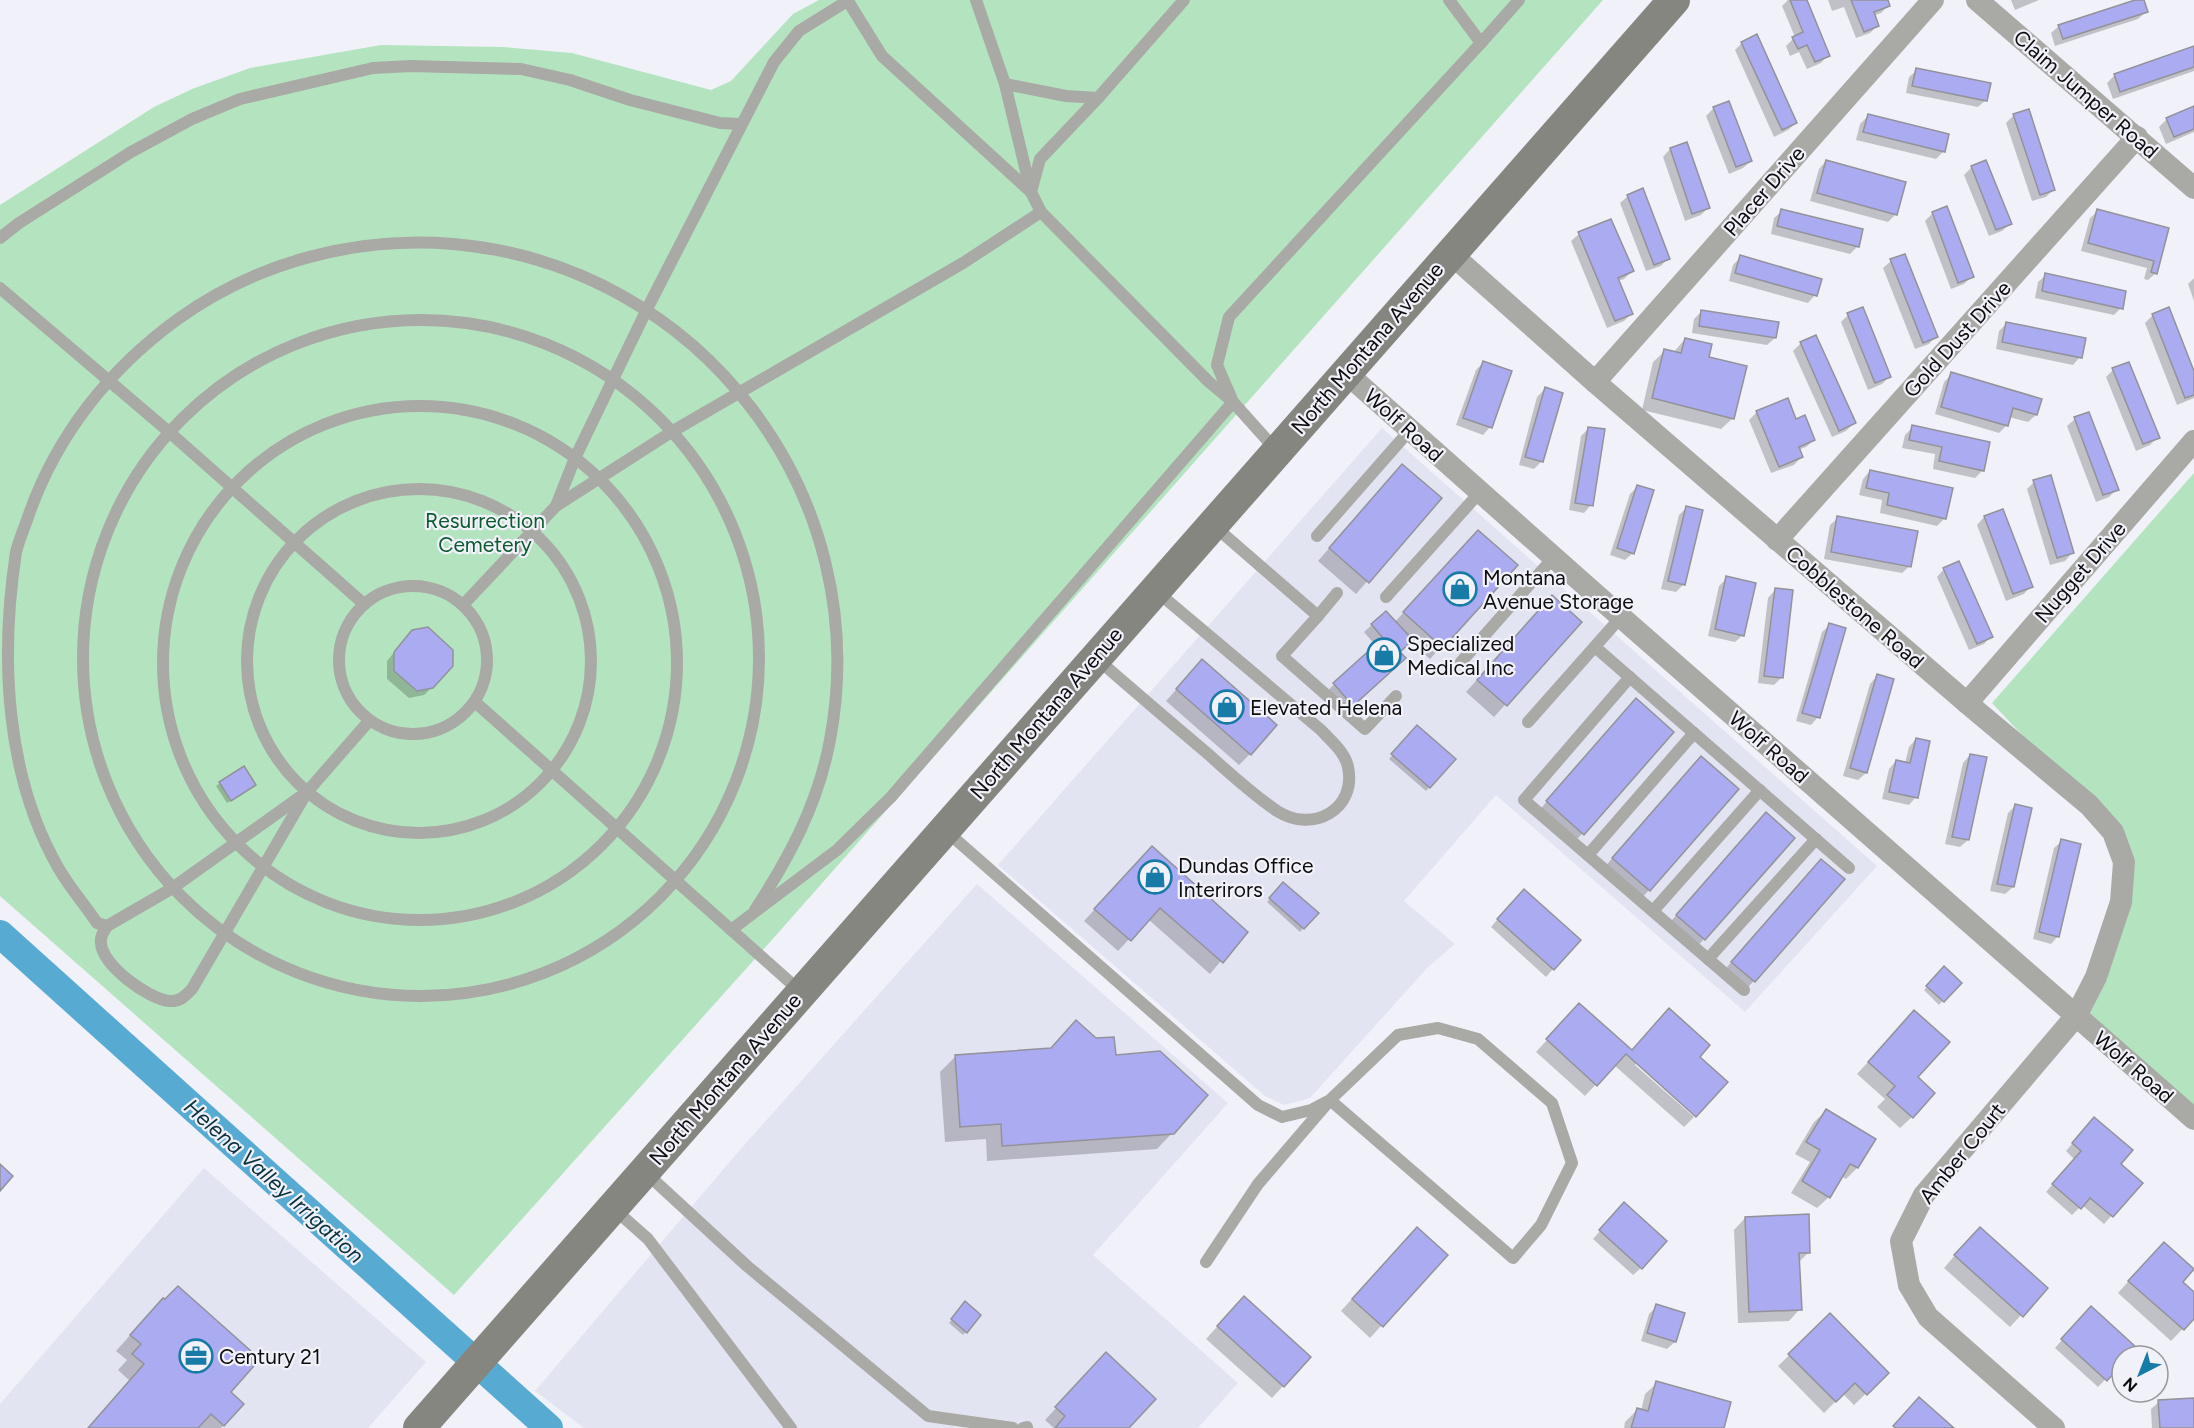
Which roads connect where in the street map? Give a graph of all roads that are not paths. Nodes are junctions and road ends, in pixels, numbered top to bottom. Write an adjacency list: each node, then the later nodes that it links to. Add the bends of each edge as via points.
1 (849, 0): 12 (lane, via 799,30 774,62); 15 (lane, via 882,56)
2 (976, 0): 10 (lane)
3 (1184, 0): 11 (lane)
4 (1449, 0): 9 (lane)
5 (1519, 0): 9 (lane)
6 (1674, 0): 18 (main road, North Montana Avenue)
7 (1933, 0): 24 (street, Placer Drive)
8 (1977, 0): 13 (street, Claim Jumper Road)
9 (1480, 43): 26 (lane, via 1229,317 1217,365)
10 (1005, 84): 11 (lane); 15 (lane)
11 (1098, 98): 15 (lane, via 1040,159)
12 (741, 124): 17 (lane, via 720,123 521,69 373,68 240,99 192,119 131,152); 20 (lane)
13 (2137, 137): 14 (street, Claim Jumper Road); 40 (street, Gold Dust Drive)
14 (2194, 188)
15 (1031, 192): 16 (lane)
16 (1041, 212): 25 (lane, via 963,263); 26 (lane)
17 (0, 238)
18 (1450, 253): 21 (main road, North Montana Avenue); 24 (street, Cobblestone Road)
19 (0, 288): 23 (lane)
20 (647, 309): 22 (lane); 23 (lane, via 562,268 482,246 423,241 364,245 306,257 250,277 159,332); 25 (lane, via 712,361)
21 (1345, 372): 27 (street, Wolf Road); 31 (main road, North Montana Avenue)
22 (613, 380): 28 (lane, via 553,346 486,325 416,319 347,327 280,349 220,384); 29 (lane); 32 (lane)
23 (108, 381): 28 (lane); 74 (lane, via 68,433 37,491 15,553 4,617 3,682 11,747 31,810 60,869 97,923)
24 (1595, 382): 40 (street, Cobblestone Road)
25 (740, 392): 29 (lane); 72 (lane, via 777,442 805,498 822,546 836,618 838,680 830,741 813,801 788,858)
26 (1233, 402): 31 (lane); 72 (lane, via 898,790 837,850)
27 (1410, 430): 35 (street, Wolf Road); 39 (lane)
28 (168, 431): 34 (lane); 71 (lane, via 121,498 92,575 82,656 92,738 113,793 136,848)
29 (672, 431): 33 (lane); 70 (lane, via 714,488 743,552 758,621 759,691 745,760 717,824)
30 (2194, 441): 56 (street, Nugget Drive)
31 (1277, 450): 37 (main road, North Montana Avenue)
32 (575, 458): 33 (lane); 34 (lane, via 554,443 488,414 416,405 344,416 310,429 279,447); 36 (lane)
33 (600, 479): 36 (lane); 63 (lane, via 630,515 664,583 676,635 678,668 675,700 658,763 644,792)
34 (232, 487): 41 (lane); 66 (lane, via 203,523 185,555 172,589 162,661 164,697 184,766 201,799)
35 (1480, 492): 42 (street, Wolf Road); 45 (lane)
36 (556, 506): 38 (lane)
37 (1212, 524): 43 (main road, North Montana Avenue); 48 (lane)
38 (532, 530): 41 (lane, via 496,506 454,492 411,488 368,496 328,514); 47 (lane); 60 (lane, via 562,564 582,603 592,647 587,702 577,734)
39 (1317, 536)
40 (1777, 540): 56 (street, Cobblestone Road)
41 (294, 542): 46 (lane); 62 (lane, via 272,570 257,601 249,635 247,670 252,704 264,737)
42 (1553, 558): 49 (street, Wolf Road); 52 (lane)
43 (1155, 590): 51 (main road, North Montana Avenue); 51 (lane, via 1336,746 1348,768 1348,784 1334,811 1319,820 1300,821 1278,812)
44 (1337, 593): 48 (lane)
45 (1386, 597)
46 (364, 604): 47 (lane, via 382,592 403,586 425,586 446,593); 57 (lane, via 341,641 339,663 343,684 353,704)
47 (463, 605): 55 (lane, via 477,622 488,662)
48 (1318, 616): 54 (lane, via 1282,656 1365,729)
49 (1621, 617): 50 (lane); 80 (street, Wolf Road)
50 (1595, 646): 53 (lane); 58 (lane)
51 (1095, 657): 64 (main road, North Montana Avenue)
52 (1461, 662)
53 (1630, 677): 59 (lane); 67 (lane, via 1524,800)
54 (1396, 696)
55 (475, 702): 57 (lane, via 458,719 437,731 390,733); 60 (lane)
56 (1967, 703): 80 (street, Cobblestone Road, via 2089,805 2113,832 2124,862 2121,902 2096,977)
57 (369, 721): 62 (lane)
58 (1528, 722)
59 (1694, 733): 61 (lane); 67 (lane)
60 (553, 772): 62 (lane, via 520,803 479,824 434,834 388,831 345,817); 63 (lane)
61 (1760, 790): 65 (lane); 73 (lane)
62 (307, 792): 66 (lane); 68 (lane)
63 (617, 829): 68 (lane, via 580,866 524,899 494,910 430,921 366,915 334,906 304,893); 70 (lane)
64 (944, 829): 79 (main road, North Montana Avenue); 81 (lane, via 1258,1105 1282,1117 1311,1110)
65 (1816, 839): 69 (lane); 77 (lane)
66 (236, 843): 68 (lane); 71 (lane)
67 (1588, 855): 73 (lane)
68 (263, 867): 76 (lane)
69 (1849, 868)
70 (676, 882): 75 (lane); 76 (lane, via 631,925 579,958 521,982 460,994 398,996 336,986 278,964)
71 (171, 889): 74 (lane); 76 (lane)
72 (755, 910): 75 (lane)
73 (1653, 911): 77 (lane)
74 (108, 926): 76 (lane, via 100,946 108,960 144,992 168,1001 182,1000 192,989)
75 (731, 930): 79 (lane)
76 (224, 936)
77 (1708, 959): 78 (lane)
78 (1744, 990)
79 (801, 992): 83 (main road, North Montana Avenue)
80 (2076, 1016): 82 (street, Wolf Road); 89 (street, Amber Court, via 1924,1195 1901,1241 1909,1285 1928,1317)
81 (1330, 1100): 81 (lane, via 1398,1035 1438,1028 1478,1039 1552,1103 1572,1163 1541,1225 1513,1258); 85 (lane, via 1258,1184)
82 (2194, 1119)
83 (644, 1171): 84 (main road, North Montana Avenue); 88 (lane, via 747,1266 928,1416)
84 (612, 1207): 86 (main road, North Montana Avenue); 87 (lane, via 648,1239)
85 (1206, 1262)
86 (419, 1428)
87 (791, 1428)
88 (1013, 1428)
89 (2054, 1428)

